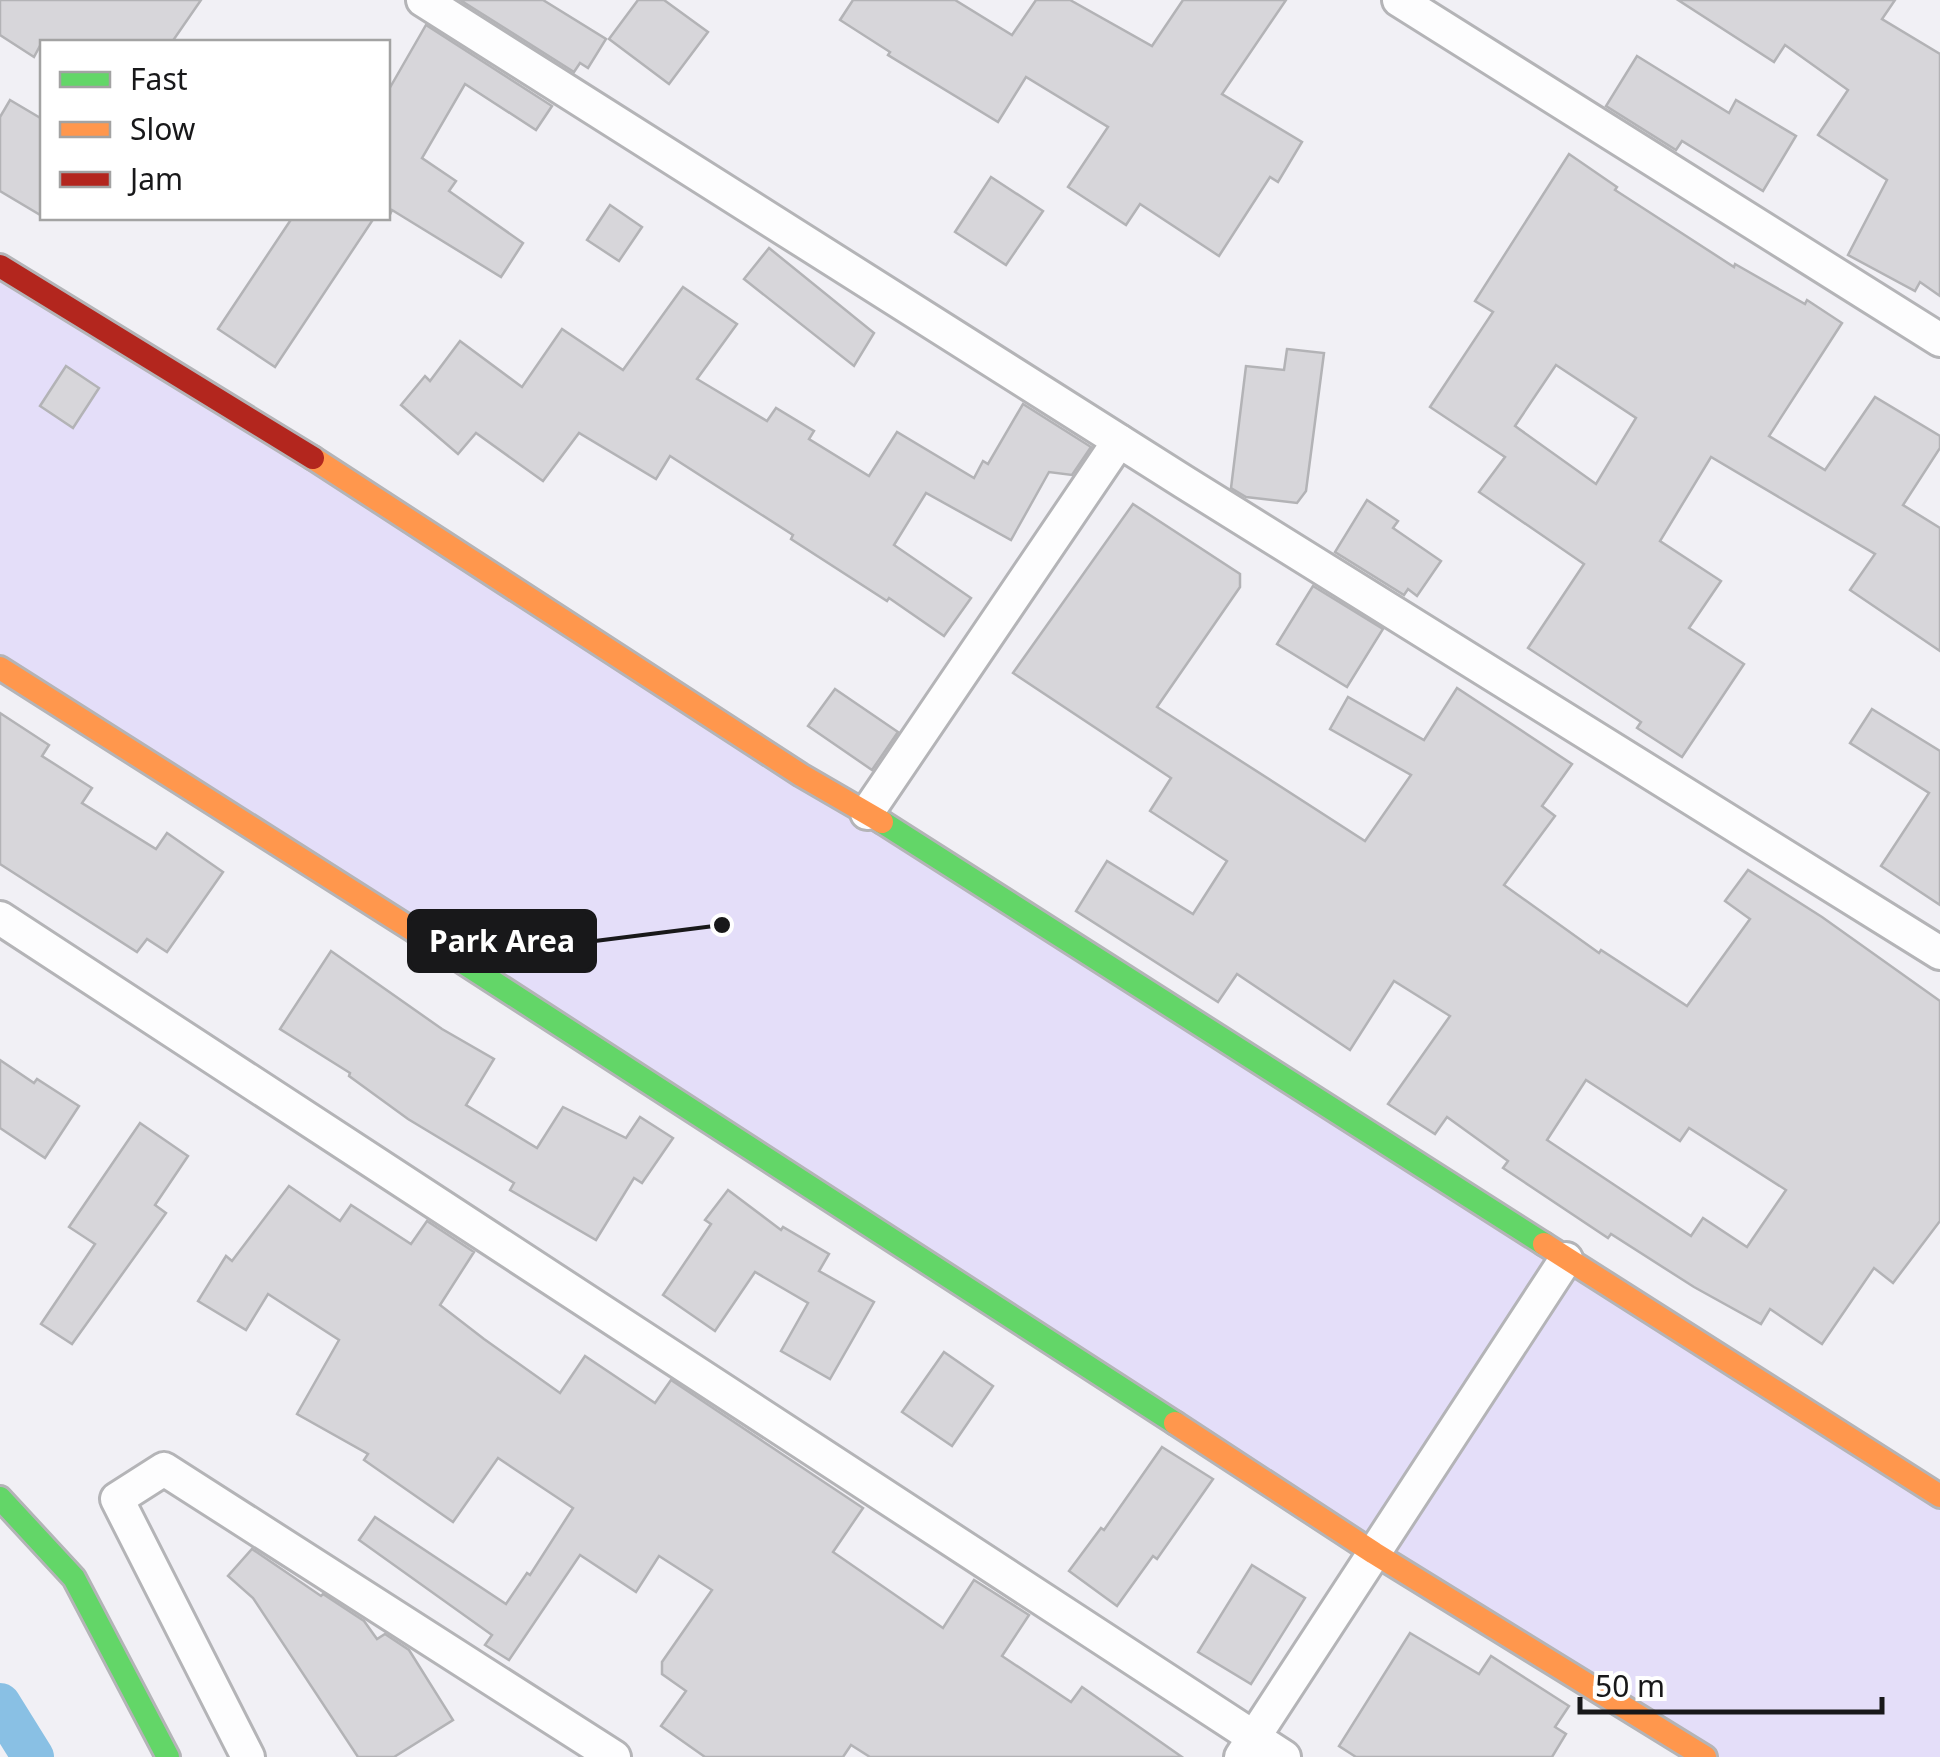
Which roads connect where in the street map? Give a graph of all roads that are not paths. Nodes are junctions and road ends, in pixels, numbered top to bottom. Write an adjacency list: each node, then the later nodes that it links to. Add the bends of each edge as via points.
1 (423, 0): 5 (street)
2 (1399, 0): 4 (street)
3 (0, 266): 7 (street)
4 (1940, 340)
5 (1119, 441): 7 (street); 9 (street)
6 (0, 668): 13 (street)
7 (867, 813): 10 (street)
8 (0, 918): 14 (street)
9 (1940, 953)
10 (1566, 1258): 11 (street); 13 (street)
11 (1940, 1496)
12 (0, 1498): 15 (street, via 74,1578)
13 (1374, 1552): 14 (street); 19 (street)
14 (1247, 1747): 18 (street)
15 (168, 1757)
16 (248, 1757): 17 (street, via 117,1500 164,1469)
17 (614, 1757)
18 (1284, 1757)
19 (1706, 1757)

